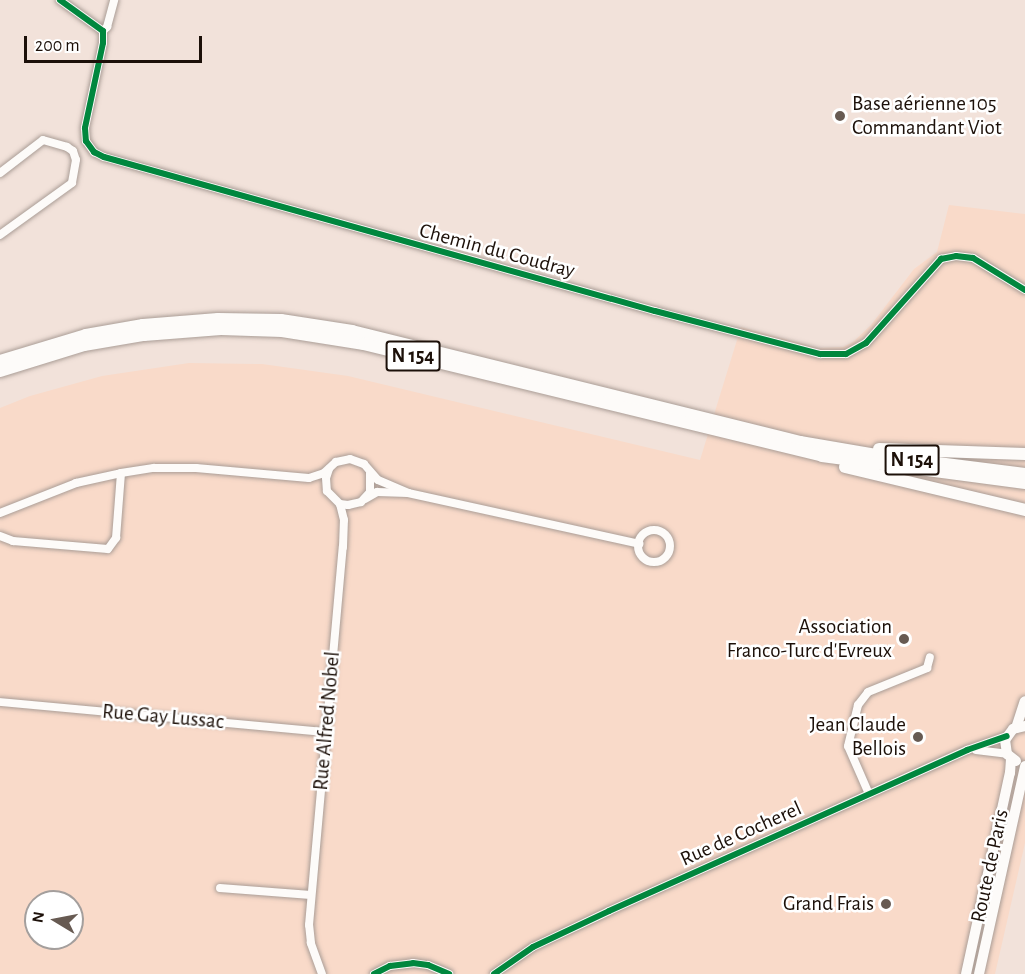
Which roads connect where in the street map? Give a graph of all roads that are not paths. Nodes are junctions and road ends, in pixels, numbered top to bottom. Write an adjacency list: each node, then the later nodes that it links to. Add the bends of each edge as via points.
1 (60, 0): 3 (street)
2 (114, 0): 3 (street)
3 (103, 31): 6 (street, Chemin du Coudray, via 104,43 85,128 86,141 94,152 373,234 820,354 846,354 866,343 941,259 973,258)
4 (0, 173): 5 (street, via 43,140 68,147 76,160 72,183)
5 (0, 235)
6 (1025, 290)
7 (0, 361): 9 (highway, N 154, via 86,335 143,325 218,319 281,320 352,331)
8 (0, 371): 11 (highway, N 154, via 84,345 144,334 220,329 282,331 364,344)
9 (800, 442): 10 (highway); 15 (highway, N 154)
10 (1025, 454)
11 (822, 456): 17 (highway, N 154); 22 (highway, via 840,466)
12 (330, 468): 14 (street, via 342,459 350,459 364,464); 16 (street); 18 (street)
13 (121, 473): 16 (street, via 196,468); 23 (street, via 76,483); 24 (street, via 116,538 108,549 13,541)
14 (370, 473): 19 (street); 20 (street, via 371,488)
15 (1025, 474)
16 (309, 478): 18 (street)
17 (1025, 483)
18 (327, 491): 21 (street)
19 (408, 493): 20 (street, via 383,491); 25 (street)
20 (363, 500): 21 (street); 26 (street, Rue Alfred Nobel, via 349,515)
21 (340, 504): 26 (street, Rue Alfred Nobel)
22 (1025, 510)
23 (0, 513)
24 (0, 536)
25 (639, 544)
26 (343, 547): 31 (street, Rue Alfred Nobel)
27 (930, 657): 36 (street, via 927,668 868,692 858,705 848,746)
28 (1025, 701): 30 (main road)
29 (0, 702): 31 (street, Rue Gay Lussac)
30 (1020, 727): 32 (main road)
31 (326, 732): 38 (street, Rue Alfred Nobel)
32 (1007, 735): 33 (street, Rue de Cocherel); 34 (main road, Route de Paris)
33 (967, 750): 34 (street, Rue de Cocherel); 36 (street, Rue de Cocherel)
34 (1009, 756): 35 (main road); 43 (main road, Route de Paris, via 1010,773)
35 (1025, 764): 44 (main road, Route de Paris)
36 (869, 794): 42 (street, Rue de Cocherel, via 609,910 533,948)
37 (220, 888): 38 (street)
38 (311, 895): 39 (street, Rue Alfred Nobel, via 311,943)
39 (322, 974)
40 (374, 974): 41 (street, via 390,966 413,963)
41 (449, 974)
42 (494, 974)
43 (966, 974)
44 (979, 974)

